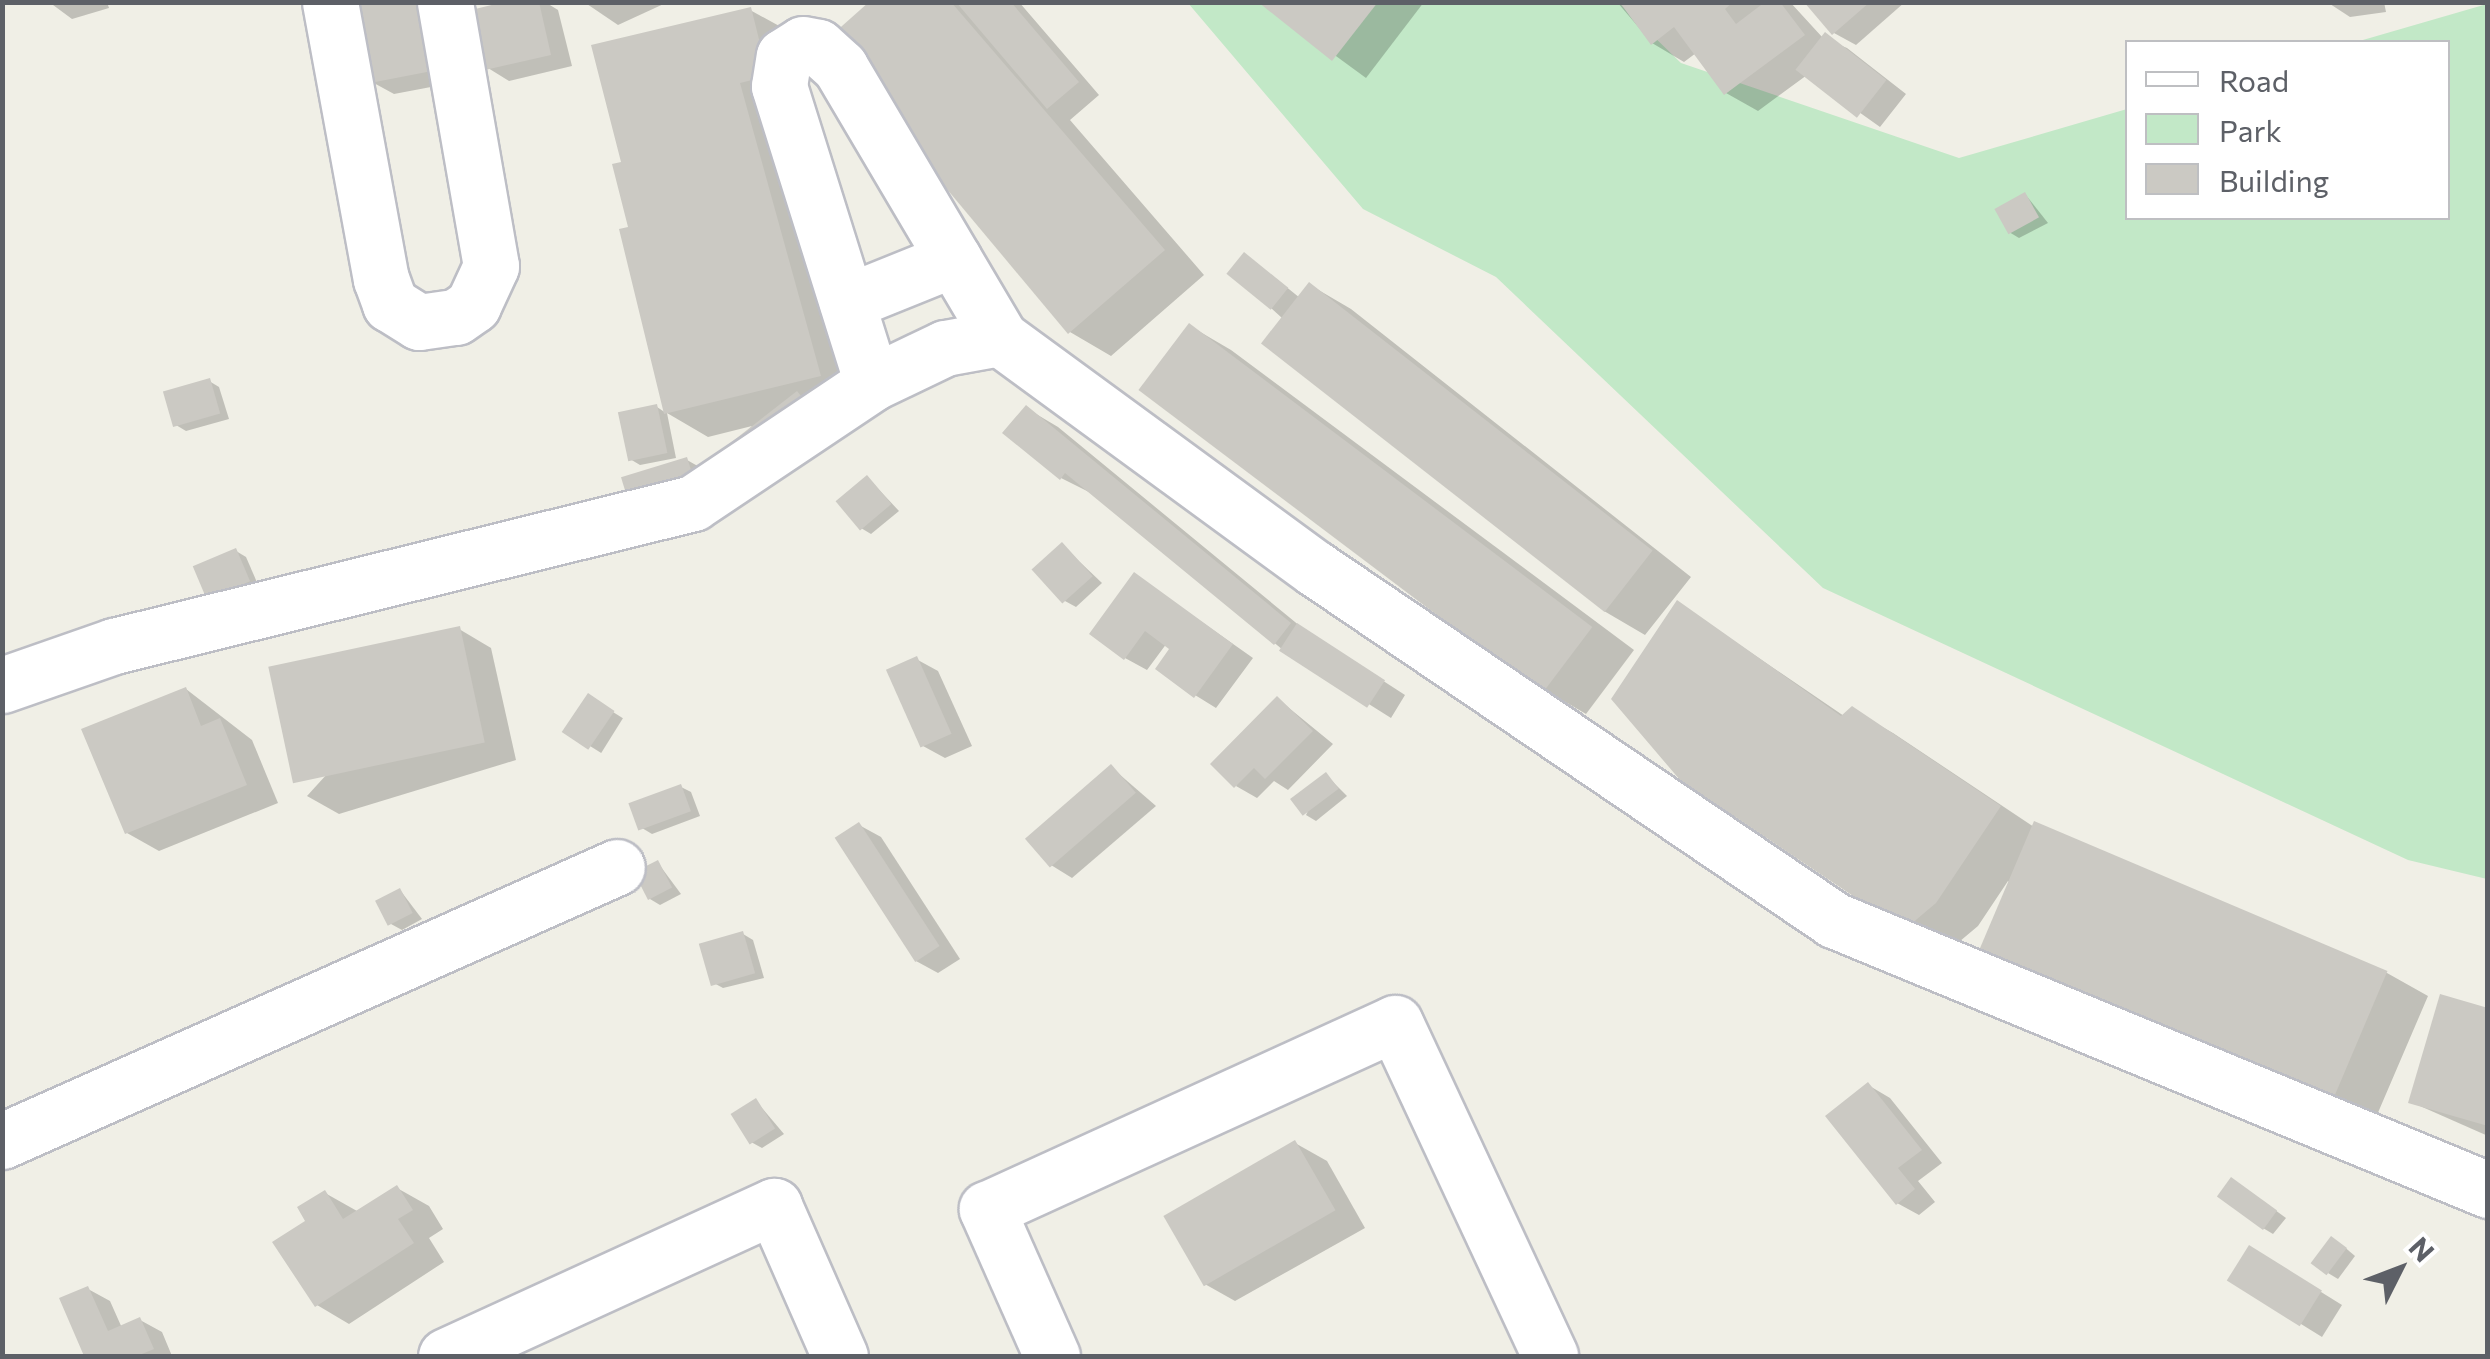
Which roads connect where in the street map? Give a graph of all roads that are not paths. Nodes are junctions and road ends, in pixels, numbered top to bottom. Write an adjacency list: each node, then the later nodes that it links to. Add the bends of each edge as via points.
1 (330, 2): 2 (street, via 380,279 390,304 419,322 456,317 473,305 491,266)
2 (445, 2)
3 (954, 259): 4 (street); 4 (street, via 840,67 803,44 784,56 778,86); 5 (street)
4 (846, 302): 6 (street)
5 (1000, 338): 6 (street, via 945,348); 10 (street, via 1316,568 1834,920)
6 (872, 383): 7 (street, via 693,503 114,646)
7 (2, 685)
8 (616, 867): 9 (street)
9 (2, 1140)
10 (2488, 1190)
11 (446, 1356): 12 (street, via 774,1206)
12 (840, 1356)
13 (1052, 1356): 14 (street, via 987,1209 1395,1023)
14 (1550, 1356)

